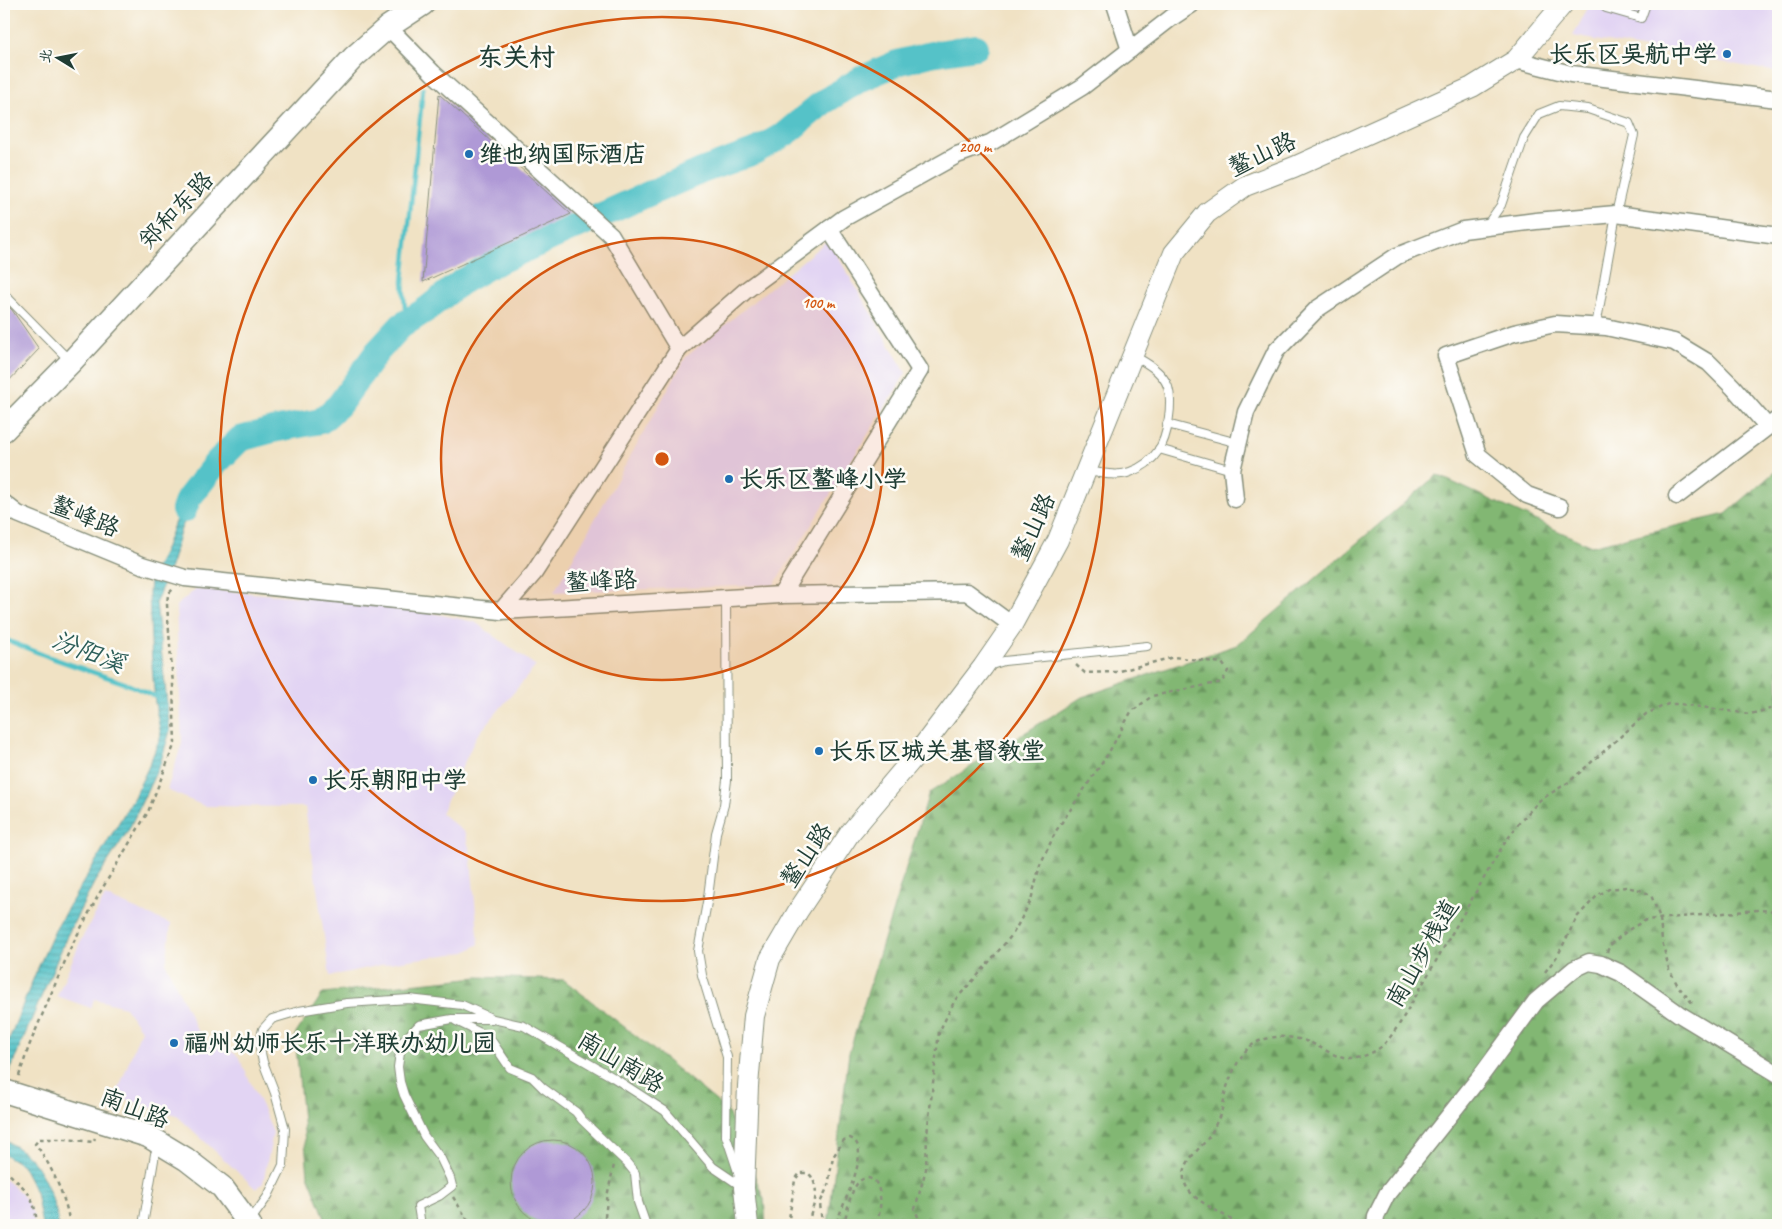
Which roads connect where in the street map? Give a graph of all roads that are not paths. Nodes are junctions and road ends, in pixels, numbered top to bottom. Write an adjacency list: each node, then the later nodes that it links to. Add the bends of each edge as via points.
1 (423, 4): 7 (main road, 郑和东路)
2 (1115, 4): 8 (street)
3 (1192, 4): 8 (street)
4 (1564, 4): 9 (street, 鳌山路)
5 (1607, 4): 6 (lane, via 1606,8 1641,18)
6 (1646, 4)
7 (388, 27): 17 (street, via 433,73 611,235); 19 (main road, 郑和东路, via 354,57)
8 (1130, 50): 13 (street, via 1082,88 990,143 957,155)
9 (1516, 60): 10 (street, via 1571,74); 18 (street, 鳌山路, via 1472,87 1245,186 1207,213 1174,253)
10 (1778, 99)
11 (1616, 214): 12 (street); 12 (lane, via 1634,135 1629,123 1588,109 1559,106 1539,114 1524,138 1501,205); 14 (street); 16 (lane)
12 (1486, 227): 23 (street, via 1463,230 1397,256 1316,309 1276,351 1246,412)
13 (829, 229): 17 (street, via 745,291); 31 (street, via 920,370)
14 (1778, 236)
15 (4, 294): 19 (lane)
16 (1596, 326): 20 (street, via 1674,342 1709,363); 30 (street, via 1555,324 1514,333 1446,356 1478,455 1528,495)
17 (678, 349): 33 (street, via 534,572)
18 (1132, 355): 21 (lane, via 1153,366 1167,385 1170,403); 26 (street, 鳌山路)
19 (71, 362): 22 (main road, 郑和东路)
20 (1773, 423): 27 (street)
21 (1168, 424): 23 (lane); 24 (lane)
22 (4, 430)
23 (1238, 443): 25 (street)
24 (1159, 449): 25 (lane); 26 (lane, via 1149,461 1130,472)
25 (1232, 470): 28 (street)
26 (1086, 471): 34 (street, 鳌山路, via 1058,540)
27 (1677, 496)
28 (1234, 499)
29 (4, 503): 33 (street, 鳌峰路, via 18,514 181,577)
30 (1560, 507)
31 (781, 595): 32 (street, 鳌峰路); 34 (street, 鳌峰路, via 967,592)
32 (726, 598): 33 (street, 鳌峰路); 42 (lane, via 727,780 698,951 727,1057 726,1136)
33 (501, 611)
34 (1012, 624): 36 (street, 鳌山路)
35 (1147, 646): 36 (lane, via 1004,662)
36 (983, 668): 42 (street, 鳌山路, via 850,833 770,958 754,1016)
37 (452, 1019): 38 (lane, 南山南路); 45 (lane, 南山南路, via 419,1025 403,1041 398,1066 400,1082 411,1110 441,1160 452,1186 418,1206); 46 (lane, via 489,1037 510,1068 532,1077 576,1112 627,1163 634,1173 638,1202)
38 (493, 1019): 42 (lane, 南山南路, via 524,1026 665,1111 713,1167); 43 (lane, via 462,1005 409,1000 348,1003 272,1019 263,1029 259,1044 284,1129 283,1165 268,1196)
39 (1778, 1074): 48 (street, via 1679,1014 1621,973 1589,962 1574,969 1536,1001 1387,1194)
40 (15, 1096): 41 (main road, 南山路, via 97,1134); 43 (main road, 南山路, via 148,1136 186,1158 222,1187)
41 (155, 1154): 43 (main road, 南山路); 44 (lane)
42 (744, 1188): 47 (street, 鳌山路)
43 (244, 1224)
44 (143, 1225)
45 (421, 1225)
46 (646, 1225)
47 (748, 1225)
48 (1375, 1225)

